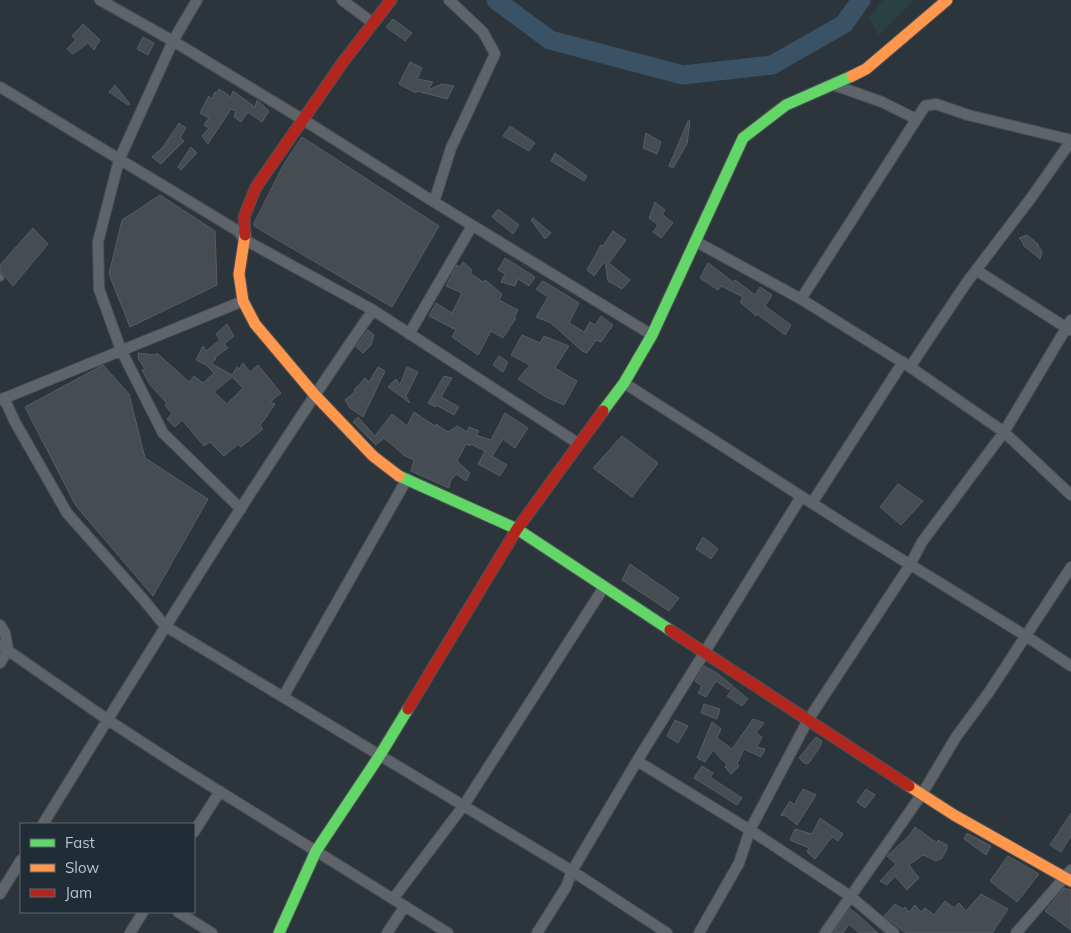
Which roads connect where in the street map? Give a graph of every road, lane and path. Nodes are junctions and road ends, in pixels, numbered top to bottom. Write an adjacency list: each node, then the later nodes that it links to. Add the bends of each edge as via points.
1 (100, 0): 8 (street)
2 (197, 0): 8 (street)
3 (342, 0): 7 (street)
4 (391, 0): 7 (street)
5 (449, 0): 15 (street, via 483,32 495,54 450,148)
6 (947, 0): 9 (street, via 866,69)
7 (373, 23): 11 (street)
8 (174, 41): 11 (street); 14 (street)
9 (834, 85): 12 (street, via 882,102); 18 (street, via 786,105 744,138)
10 (0, 87): 14 (street)
11 (302, 119): 15 (street); 17 (street, via 256,187 244,217)
12 (916, 119): 13 (street, via 925,106 936,104); 20 (street)
13 (1071, 141): 19 (street)
14 (119, 160): 17 (street, via 238,231); 26 (street, via 98,242 99,290)
15 (434, 202): 16 (street)
16 (472, 226): 24 (street); 25 (street)
17 (245, 240): 21 (street, via 239,274); 22 (street)
18 (695, 241): 20 (street); 25 (street)
19 (976, 270): 23 (street); 27 (street)
20 (801, 299): 27 (street)
21 (243, 301): 26 (street); 29 (street, via 255,324)
22 (373, 310): 24 (street); 29 (street)
23 (1069, 326): 31 (street)
24 (410, 334): 32 (street)
25 (652, 335): 28 (street)
26 (121, 350): 30 (street); 37 (street, via 164,433)
27 (907, 364): 31 (street); 36 (street)
28 (624, 383): 32 (street); 35 (street)
29 (314, 394): 33 (street, via 373,456); 37 (street)
30 (2, 399): 43 (street, via 67,513)
31 (1004, 432): 34 (street); 39 (street, via 922,542)
32 (579, 444): 38 (street)
33 (407, 479): 38 (street); 49 (street)
34 (1071, 496)
35 (802, 497): 36 (street); 46 (street)
36 (812, 504): 39 (street)
37 (241, 509): 43 (street)
38 (517, 529): 41 (street); 52 (street)
39 (910, 565): 44 (street); 51 (street)
40 (1071, 567): 44 (street)
41 (604, 587): 46 (street); 56 (street)
42 (0, 625): 45 (street, via 5,633)
43 (165, 626): 49 (street); 50 (street)
44 (1026, 636): 48 (street); 55 (street, via 956,737)
45 (4, 648): 47 (street); 50 (street)
46 (704, 653): 51 (street); 53 (street)
47 (0, 663)
48 (1071, 666)
49 (283, 697): 52 (street)
50 (108, 720): 54 (street); 57 (street)
51 (808, 720): 55 (street); 59 (street)
52 (380, 755): 56 (street); 60 (street)
53 (637, 761): 59 (street); 62 (street)
54 (220, 792): 58 (street); 60 (street)
55 (922, 794): 63 (street, via 954,815); 65 (street)
56 (464, 806): 62 (street); 66 (street)
57 (44, 823)
58 (195, 830)
59 (750, 830): 65 (street); 77 (street, via 739,863)
60 (316, 851): 66 (street); 72 (street)
61 (20, 862): 64 (street)
62 (572, 871): 75 (street, via 566,887); 76 (street)
63 (1069, 876): 80 (street)
64 (0, 894)
65 (850, 896): 78 (street); 79 (street)
66 (393, 899): 67 (street)
67 (405, 906): 73 (street); 74 (street)
68 (142, 913): 70 (street)
69 (180, 913): 71 (street)
70 (130, 933)
71 (212, 933)
72 (279, 933)
73 (387, 933)
74 (448, 933)
75 (537, 933)
76 (667, 933)
77 (699, 933)
78 (825, 933)
79 (894, 933)
80 (1016, 933)

